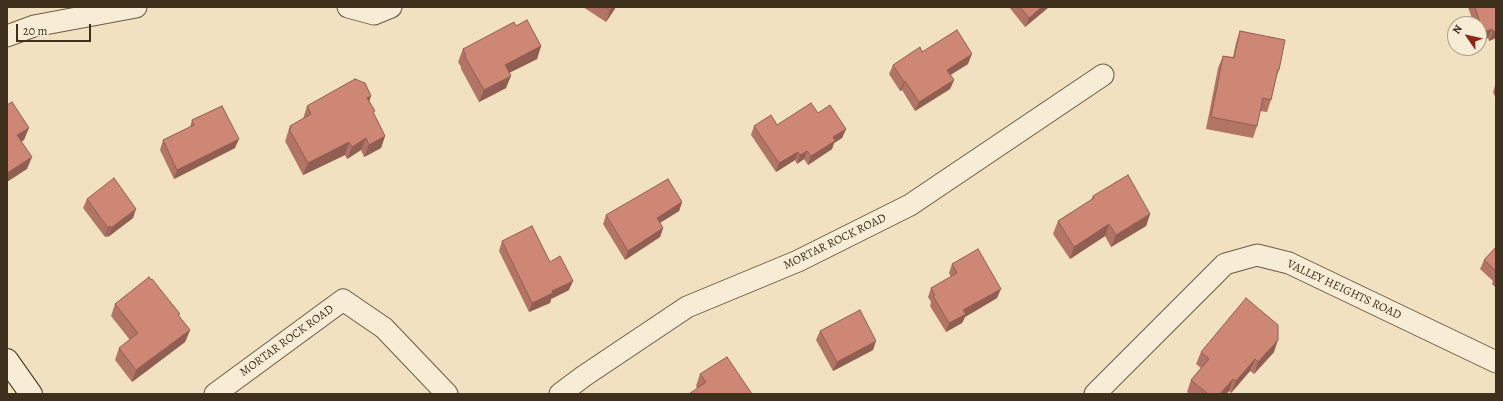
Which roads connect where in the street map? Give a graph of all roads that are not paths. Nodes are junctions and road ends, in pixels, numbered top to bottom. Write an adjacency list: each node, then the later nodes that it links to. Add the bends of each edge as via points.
1 (136, 7): 4 (street, via 34,26)
2 (348, 7): 3 (street, via 374,14)
3 (391, 7)
4 (7, 36)
5 (1103, 75): 11 (street, MORTAR ROCK ROAD, via 910,205 798,261 687,307)
6 (7, 360): 8 (main road)
7 (1496, 362): 12 (street, VALLEY HEIGHTS ROAD, via 1289,263 1257,255 1225,264)
8 (31, 394)
9 (215, 394): 10 (street, MORTAR ROCK ROAD, via 343,300 384,328)
10 (447, 394)
11 (560, 394)
12 (1095, 394)

